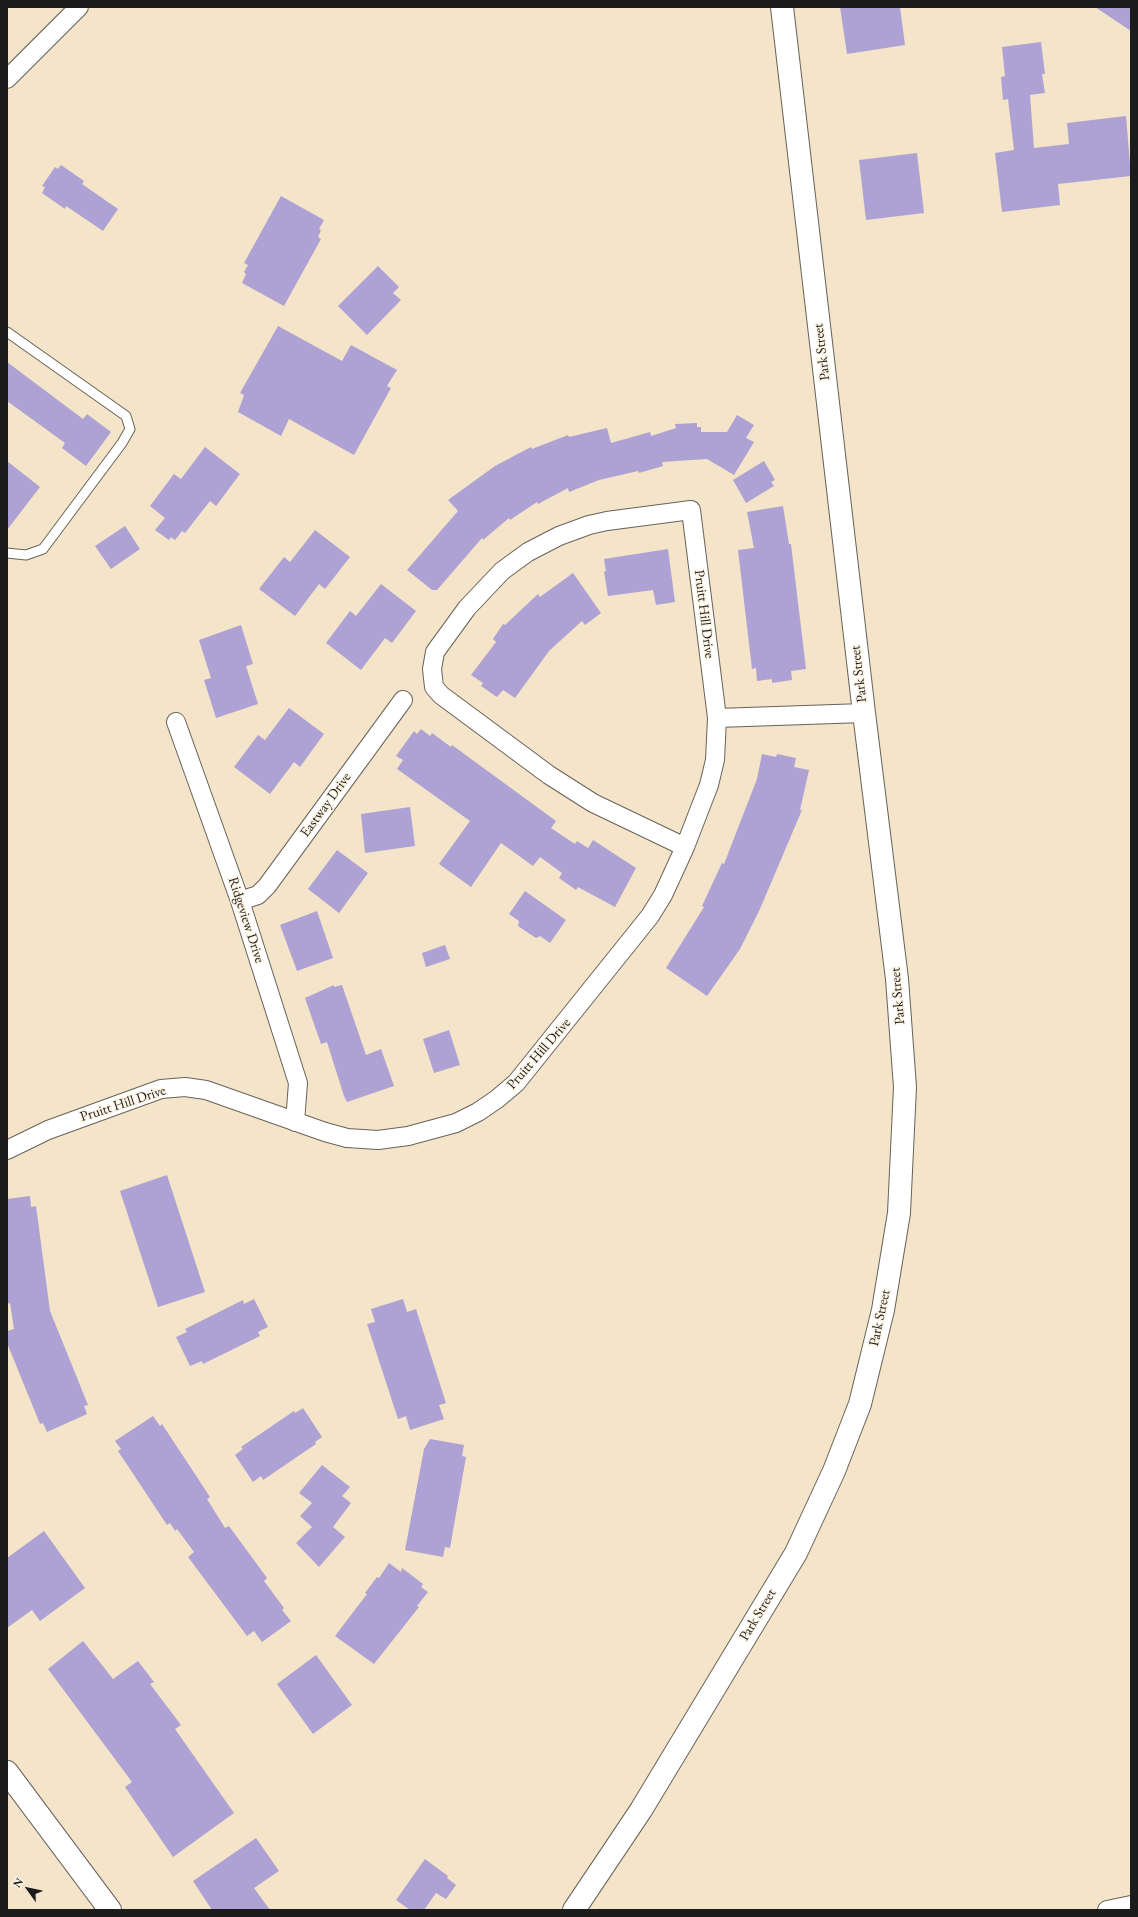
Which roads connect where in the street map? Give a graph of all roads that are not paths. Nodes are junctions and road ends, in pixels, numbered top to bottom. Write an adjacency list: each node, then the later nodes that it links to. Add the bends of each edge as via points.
1 (79, 7): 3 (street)
2 (782, 7): 7 (street, Park Street)
3 (7, 79)
4 (7, 332): 5 (lane, via 126,416 130,429 43,549 26,555)
5 (7, 553)
6 (403, 700): 11 (street, Eastway Drive, via 267,886 258,895)
7 (864, 713): 8 (street); 17 (street, Park Street, via 897,979 905,1087 899,1213 883,1310 860,1404 834,1471 796,1553 641,1810)
8 (717, 718): 10 (street, Pruitt Hill Drive, via 715,760 709,785); 10 (street, Pruitt Hill Drive, via 690,510 590,525 559,536 528,552 502,571 467,608 435,652 432,669 434,687 441,695 549,775 593,803)
9 (176, 722): 11 (street, Ridgeview Drive)
10 (685, 847): 12 (street, Pruitt Hill Drive, via 663,895 634,938 533,1064 497,1099 456,1123 408,1136 378,1140 347,1138)
11 (240, 901): 12 (street, Ridgeview Drive, via 298,1083)
12 (295, 1122): 13 (street, Pruitt Hill Drive, via 206,1090 185,1087 161,1089 48,1130)
13 (7, 1150)
14 (7, 1772): 16 (street)
15 (1131, 1905): 18 (street)
16 (110, 1910)
17 (574, 1910)
18 (1107, 1910)

